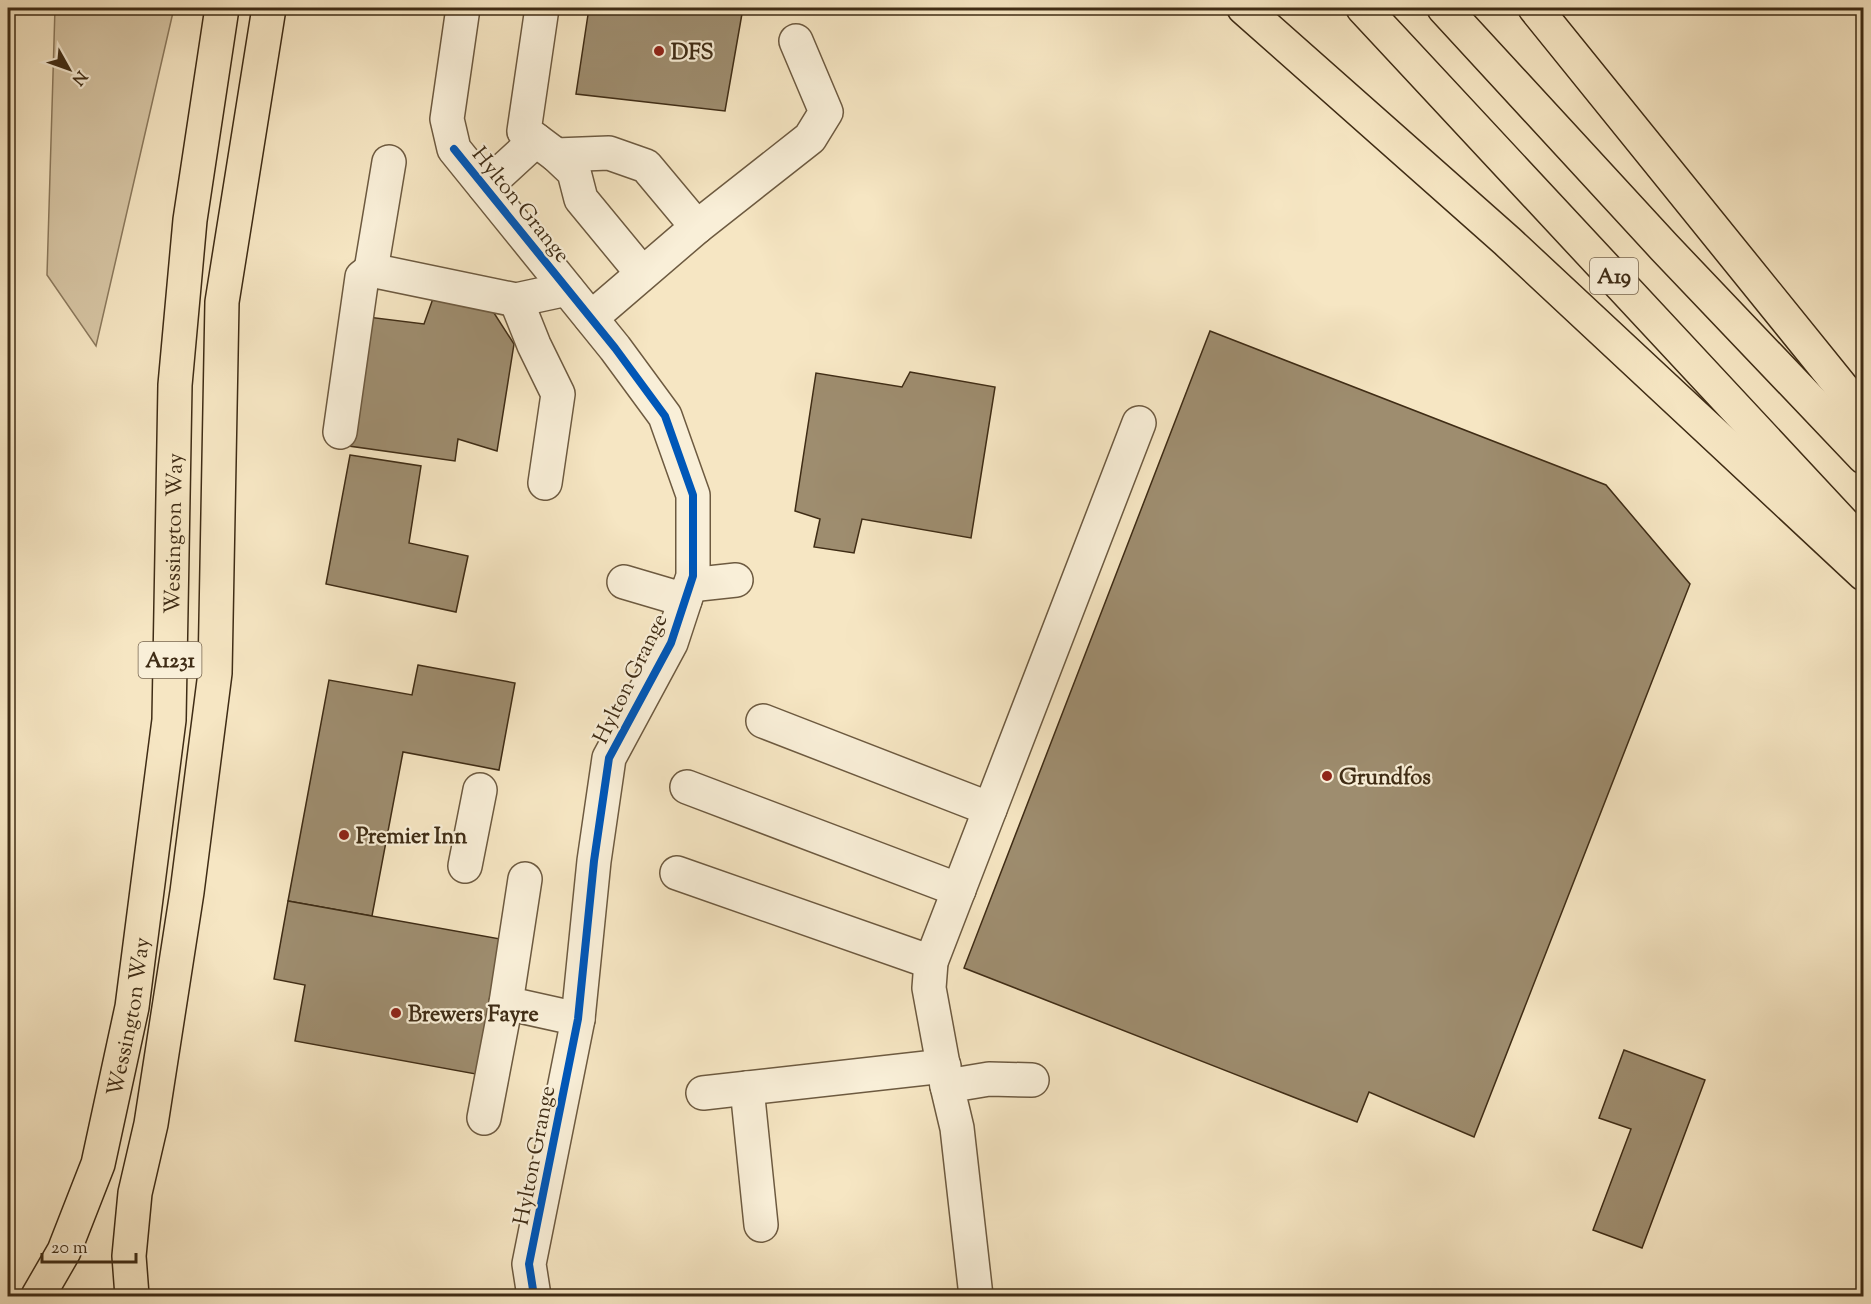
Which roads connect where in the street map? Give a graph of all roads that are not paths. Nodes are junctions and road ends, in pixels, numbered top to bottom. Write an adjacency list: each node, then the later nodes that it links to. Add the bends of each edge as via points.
1 (222, 8): 46 (highway, Wessington Way / A1231, via 190,220 175,385 169,720 132,1007 98,1164 64,1251)
2 (268, 8): 47 (highway, Wessington Way / A1231, via 222,302 215,673 187,892 151,1124 135,1193 129,1256)
3 (463, 8): 12 (street, Hylton Grange, via 447,119 454,149)
4 (542, 8): 10 (street, via 524,131)
5 (1244, 8): 25 (highway, via 1507,241)
6 (1363, 8): 24 (highway, A19)
7 (1444, 8): 22 (highway, A19)
8 (1534, 8): 19 (highway)
9 (796, 41): 13 (street, via 826,112 810,138)
10 (546, 148): 12 (street); 13 (street, via 609,153 646,166); 15 (street, via 574,172 581,199)
11 (389, 162): 14 (street)
12 (485, 187): 16 (street, Hylton Grange)
13 (697, 227): 15 (street)
14 (371, 270): 17 (street); 21 (street, via 362,277)
15 (642, 273): 18 (street)
16 (567, 289): 17 (street); 18 (street, Hylton Grange)
17 (516, 300): 23 (street, via 558,394)
18 (591, 318): 28 (street, Hylton Grange, via 665,416 693,495 693,576)
19 (1863, 415)
20 (1140, 423): 32 (street)
21 (340, 432)
22 (1863, 458)
23 (545, 483)
24 (1863, 546)
25 (1863, 574)
26 (736, 580): 28 (street)
27 (624, 582): 28 (street, Hylton Grange)
28 (687, 592): 39 (street, Hylton Grange, via 671,643 609,758)
29 (763, 722): 32 (street)
30 (687, 788): 36 (street)
31 (480, 790): 33 (street)
32 (990, 809): 36 (street)
33 (465, 866)
34 (677, 873): 37 (street)
35 (525, 879): 38 (street)
36 (958, 891): 37 (street)
37 (931, 962): 40 (street, via 928,988)
38 (506, 1003): 39 (street); 44 (street)
39 (578, 1019): 48 (street, Hylton Grange, via 529,1264)
40 (945, 1076): 41 (street); 42 (street); 49 (street, via 957,1128)
41 (1032, 1080)
42 (747, 1088): 43 (street); 45 (street)
43 (703, 1093)
44 (484, 1118)
45 (761, 1225)
46 (38, 1296)
47 (132, 1296)
48 (534, 1296)
49 (976, 1296)

